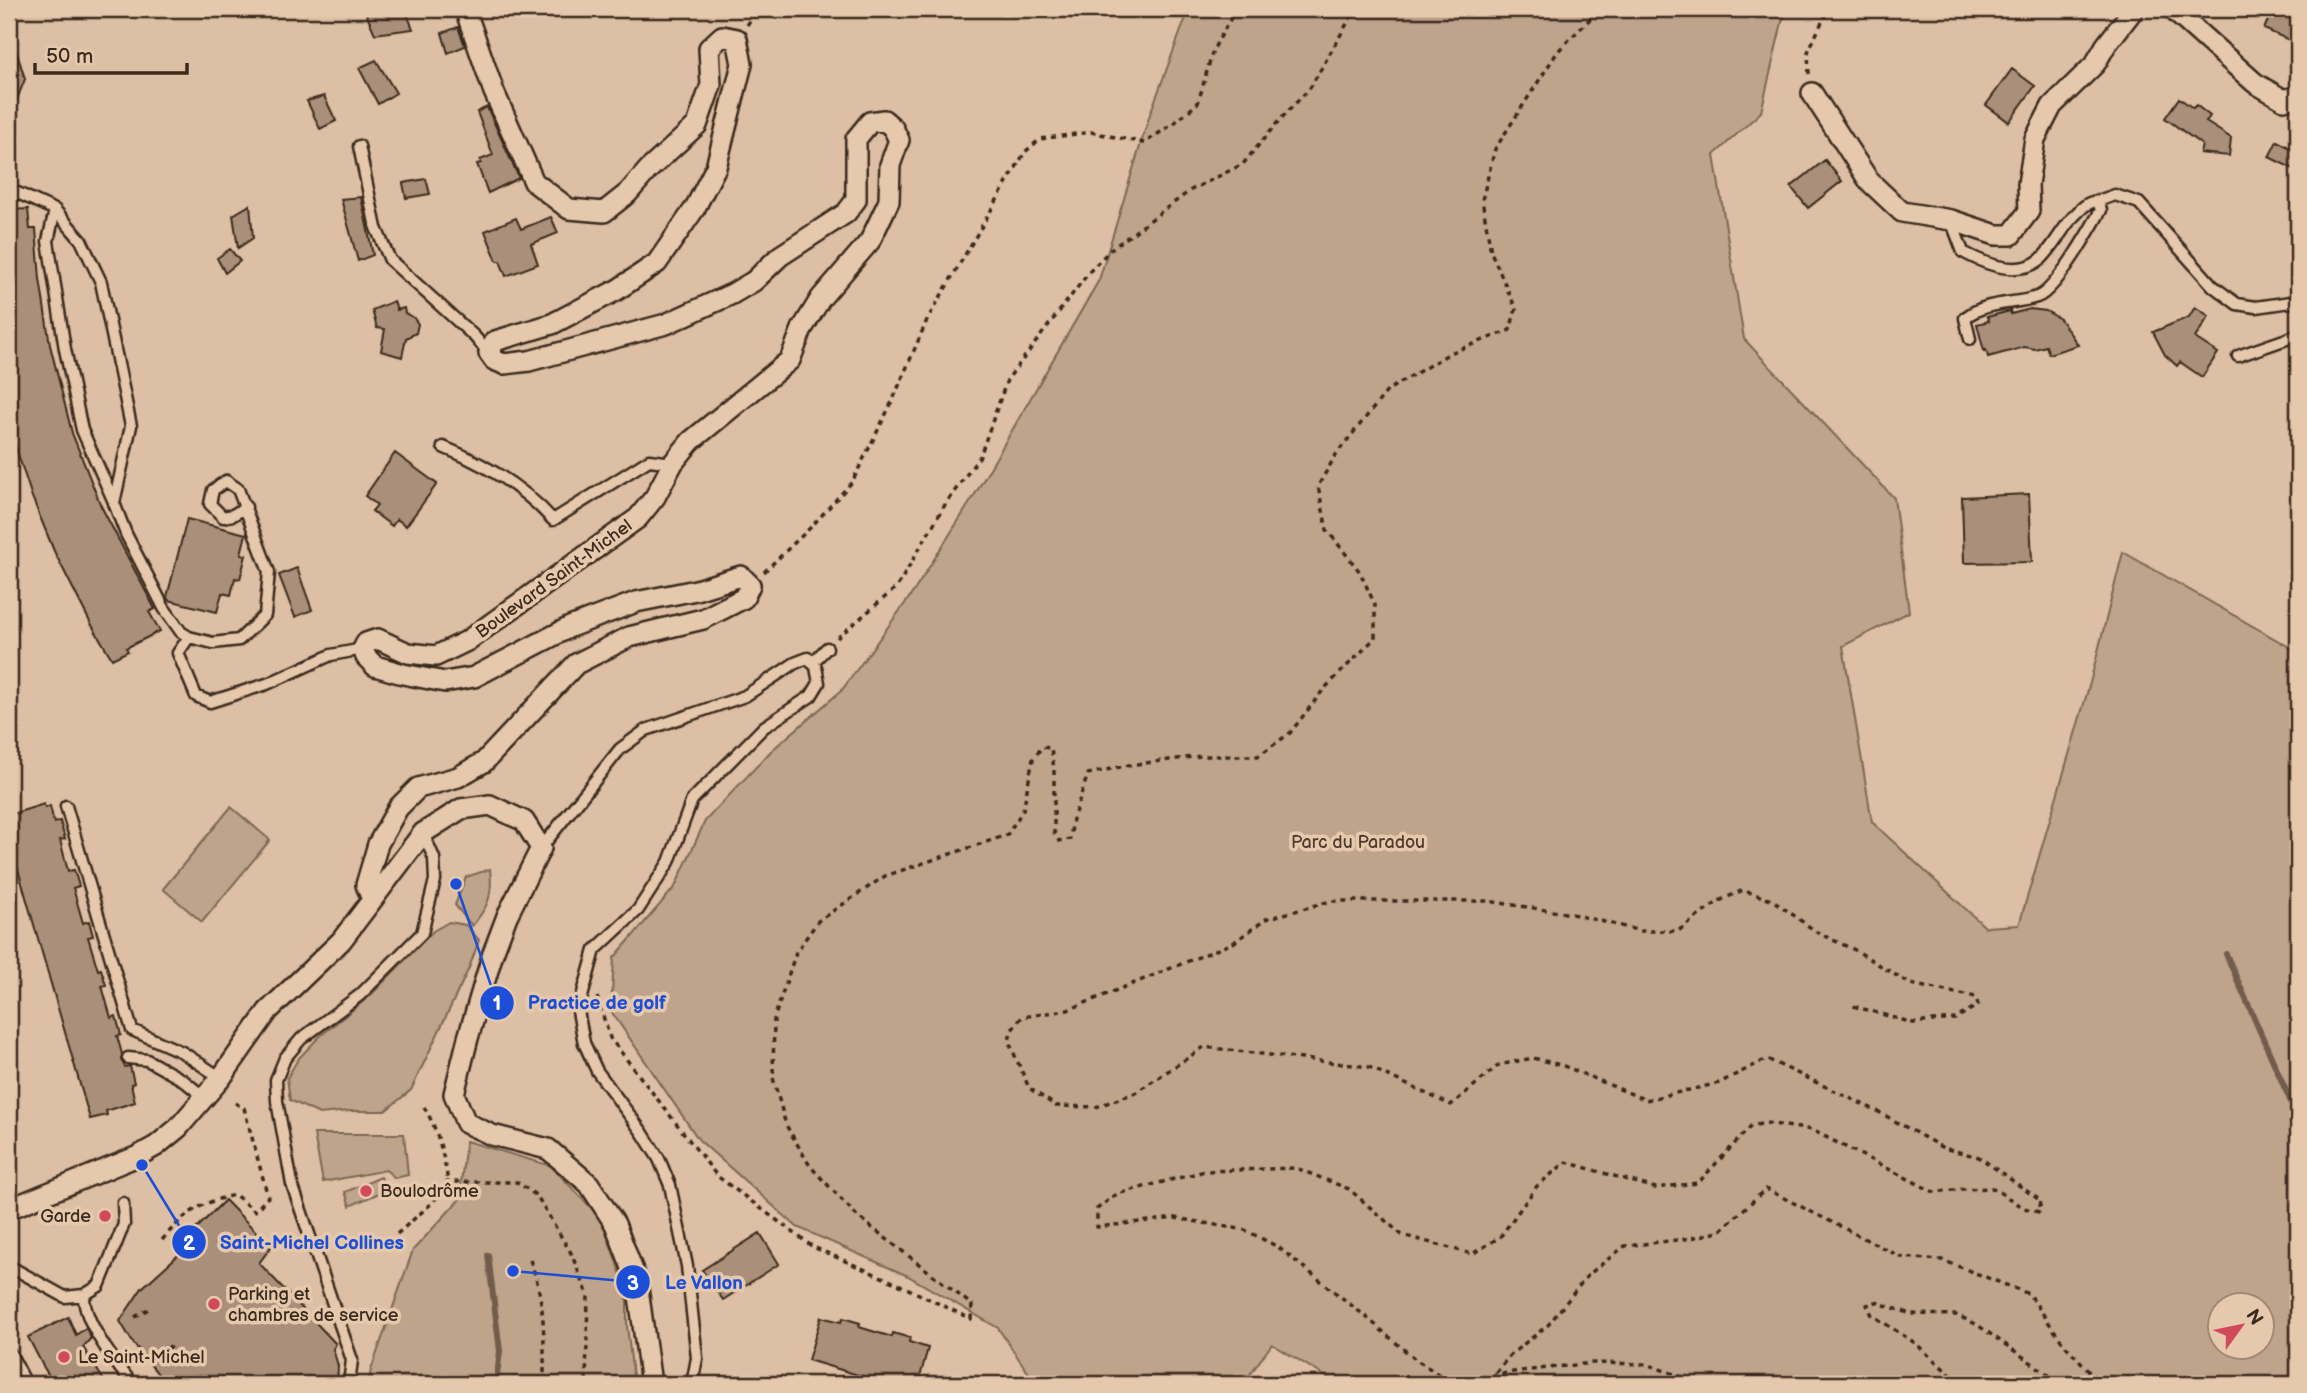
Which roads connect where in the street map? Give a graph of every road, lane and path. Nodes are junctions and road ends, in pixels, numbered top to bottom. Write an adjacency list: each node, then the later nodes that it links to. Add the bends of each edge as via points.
1 (465, 9): 18 (street, via 494,92 534,182 569,209 604,212 697,125 711,85 709,48 722,36 737,39 742,64 716,167 695,208 657,263 552,324 495,341)
2 (1240, 9): 24 (path, via 1213,50 1198,103 1144,143 1091,132 1040,139 1026,152 927,320 852,482)
3 (1358, 9): 26 (path, via 1310,88 1243,164 1191,190 1118,244 1090,271 1007,380 980,456 946,503 897,587)
4 (1600, 9): 33 (path, via 1559,51 1495,149 1482,200 1490,252 1516,309 1510,330 1450,353 1388,390 1337,453 1318,486 1327,530 1360,572 1375,605 1376,638 1324,689 1290,733 1258,756 1201,756 1088,774 1070,839 1059,841 1054,832 1051,748 1042,747 1033,759 1023,810 1007,835 885,876 818,921 796,952 774,1019 773,1078 786,1125 810,1166 857,1216 972,1305 971,1319 813,1247 717,1175 610,1038)
5 (1828, 9): 8 (path, via 1808,52)
6 (2134, 9): 14 (street, via 2095,64 2052,106 2035,139 2029,211 2011,235 1996,235)
7 (2172, 9): 9 (street, via 2255,83 2284,100)
8 (1812, 93): 14 (street, via 1869,181 1888,201 1902,212)
9 (2298, 96)
10 (359, 146): 18 (lane, via 376,228 390,260)
11 (9, 189): 13 (lane)
12 (2098, 201): 14 (lane, via 2088,202 2073,217 2040,260 2017,268 1988,265 1963,252); 15 (lane, via 2115,195 2139,203 2213,286 2237,304 2256,307); 17 (lane, via 2101,210 2090,231 2053,285 2040,297 1975,309 1965,318)
13 (55, 210): 22 (lane, via 48,241 65,349 82,430); 22 (lane, via 81,240 101,282 131,426)
14 (1951, 220)
15 (2298, 301)
16 (2298, 335): 19 (lane)
17 (1970, 339)
18 (489, 353): 21 (street, Boulevard Saint-Michel, via 504,364 529,361 666,324 732,294 846,213 856,200 856,139 870,122 884,120 899,140 890,165 888,201 870,242 821,298 790,360 691,441)
19 (2238, 356)
20 (443, 447): 21 (lane, via 512,482 553,520 649,460)
21 (673, 463): 27 (street, Boulevard Saint-Michel, via 639,518 467,641 436,656 408,653 378,639)
22 (114, 503): 25 (lane, via 164,608)
23 (246, 507): 25 (lane, via 269,572 265,615 239,640 213,643)
24 (750, 585): 27 (street, Boulevard Saint-Michel, via 741,576 636,602 570,627 474,677 445,682 374,666); 32 (street, via 744,598 703,619 629,638 576,664 484,762 458,777 418,788 398,808 378,844 366,885)
25 (189, 638): 27 (lane, via 178,653 196,696 210,702 267,684 331,654)
26 (827, 648): 28 (lane)
27 (363, 649)
28 (812, 663): 31 (lane, via 808,659 795,663 745,696 646,730 620,749); 33 (lane, via 819,683 811,696 764,727 692,800 669,862 638,911 595,950)
29 (66, 806): 36 (lane, via 132,1030 182,1052)
30 (423, 833): 31 (street, via 461,809 490,805 524,821); 32 (street); 56 (lane, via 434,858 435,880 422,933 360,995 301,1039 285,1058 276,1080 292,1184 352,1360)
31 (541, 848): 59 (street, via 493,953 454,1094 466,1123 548,1150 589,1184 615,1224 637,1281)
32 (372, 899): 36 (street, via 341,941 268,1011)
33 (587, 976): 60 (lane, via 578,1011 584,1042 597,1072 653,1150 670,1185 689,1280 697,1358)
34 (1853, 1006): 53 (path, via 1913,1023 1955,1019 1978,1004 1976,997 1910,984 1818,933 1774,901 1743,890 1718,901 1678,931 1641,931 1487,901 1331,901 1266,919 1233,943 1068,1010 1022,1017 1010,1031 1009,1042 1029,1088 1056,1106 1096,1107 1135,1093 1204,1047 1369,1067 1451,1105 1499,1065 1533,1058 1646,1100 1719,1083 1767,1059 1943,1148 1979,1157 2041,1201 2039,1212 1993,1188 1934,1192 1812,1130 1766,1123 1751,1126 1698,1183 1655,1188 1566,1162 1536,1186 1500,1237 1472,1254 1402,1235 1349,1189 1296,1168 1205,1171 1117,1194 1097,1209 1097,1227 1175,1218 1245,1230 1278,1247 1415,1359 1452,1383)
35 (128, 1058): 37 (lane, via 147,1060)
36 (220, 1078): 37 (street)
37 (205, 1098): 42 (street, via 156,1146)
38 (233, 1102): 44 (path, via 244,1108 268,1197 255,1211 235,1195 209,1201 178,1222)
39 (424, 1107): 40 (path, via 433,1122)
40 (448, 1182): 43 (path); 58 (path, via 517,1182 537,1196 571,1253 587,1296)
41 (123, 1203): 47 (lane, via 124,1224 99,1286)
42 (9, 1209)
43 (397, 1234)
44 (162, 1240)
45 (530, 1260): 57 (path, via 544,1317)
46 (9, 1266): 47 (lane, via 65,1297)
47 (84, 1295): 55 (lane, via 83,1305 100,1338)
48 (150, 1308): 49 (path)
49 (135, 1317)
50 (173, 1344): 52 (path)
51 (9, 1355): 54 (street)
52 (159, 1355)
53 (1494, 1375): 61 (path, via 1592,1363 1646,1364); 64 (path, via 1510,1355 1548,1325 1588,1275 1625,1246 1719,1232 1766,1189 1900,1257 1942,1260 2029,1294 2063,1343 2095,1377)
54 (24, 1384)
55 (132, 1384)
56 (349, 1384)
57 (544, 1384)
58 (586, 1384)
59 (651, 1384)
60 (692, 1384)
61 (1702, 1384)
62 (1958, 1384): 63 (path, via 1915,1343 1872,1315 1867,1305 1876,1301 1911,1314 1956,1315)
63 (2062, 1384)
64 (2109, 1384)

